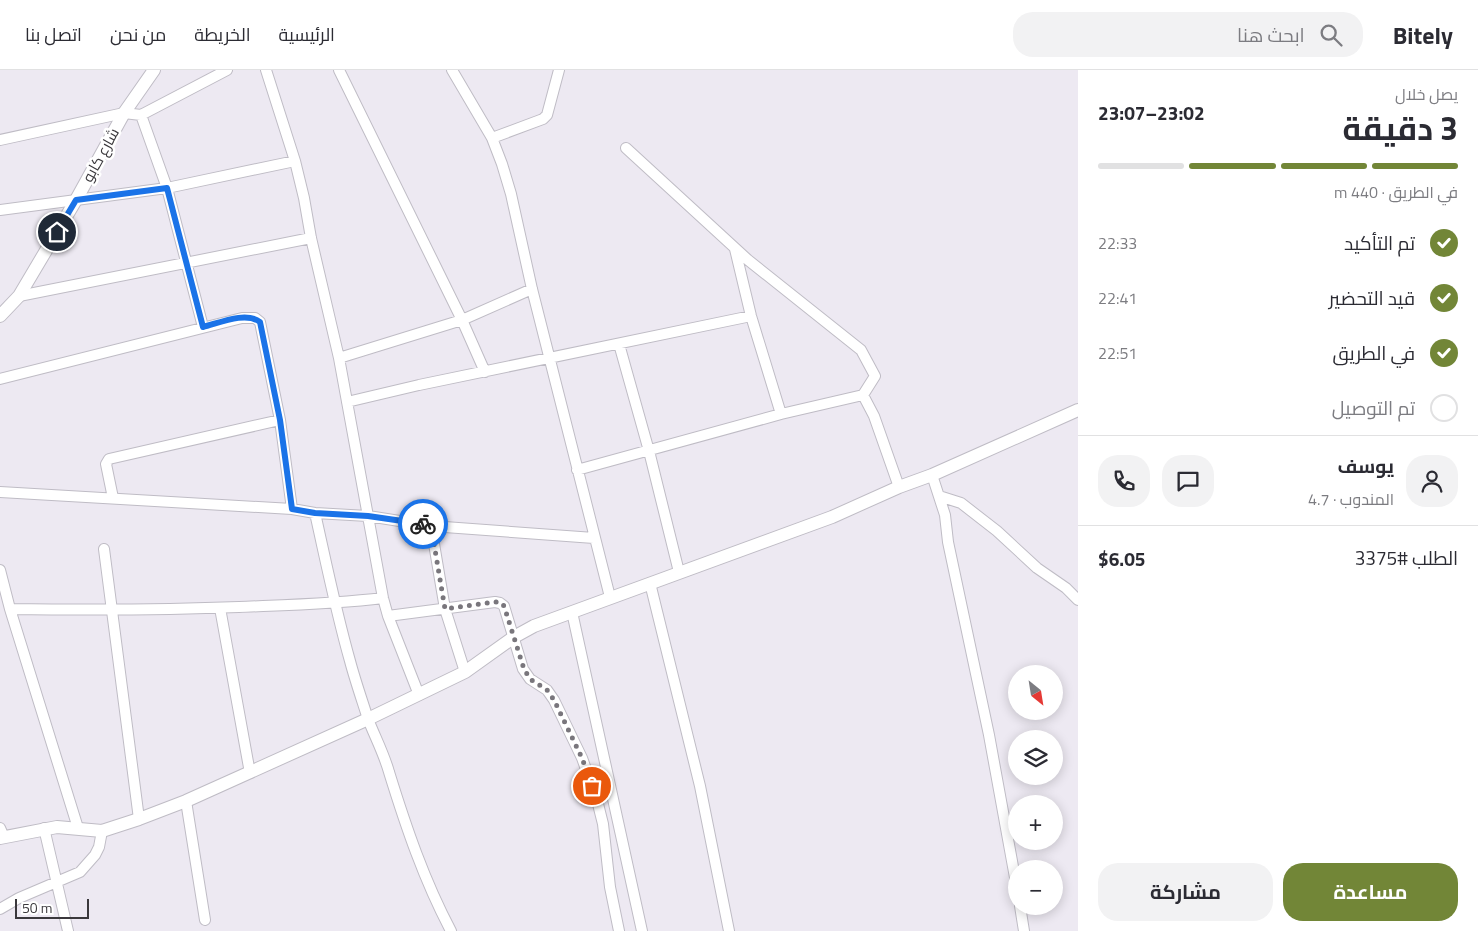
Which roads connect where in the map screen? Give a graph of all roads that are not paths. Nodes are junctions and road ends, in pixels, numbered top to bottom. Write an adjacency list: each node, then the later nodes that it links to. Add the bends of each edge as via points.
1 (154, 70): 7 (street, شارع كابو)
2 (227, 70): 8 (street)
3 (266, 70): 12 (street)
4 (339, 70): 23 (street)
5 (452, 70): 9 (street)
6 (559, 70): 9 (street, via 547,115)
7 (124, 113): 8 (street); 10 (street); 14 (street, شارع كابو)
8 (141, 115): 13 (street)
9 (492, 138): 19 (street, via 511,194)
10 (0, 140)
11 (626, 148): 17 (street)
12 (295, 161): 13 (street); 16 (street)
13 (167, 188): 14 (street); 18 (street)
14 (76, 200): 15 (street); 20 (street, شارع كابو)
15 (0, 210)
16 (311, 238): 18 (street); 26 (street)
17 (735, 248): 22 (street); 30 (street, via 861,350 875,376)
18 (187, 262): 20 (street); 24 (street)
19 (532, 289): 23 (street); 27 (street)
20 (19, 296): 21 (street, شارع كابو)
21 (0, 316)
22 (751, 316): 25 (street); 33 (street)
23 (462, 320): 26 (street); 28 (street)
24 (203, 327): 29 (street); 34 (street, via 242,318 255,318 260,322)
25 (619, 344): 27 (street); 35 (street)
26 (339, 358): 31 (street)
27 (550, 359): 28 (street); 36 (street)
28 (485, 372): 31 (street)
29 (0, 379)
30 (863, 395): 33 (street); 38 (street, via 874,416)
31 (347, 402): 44 (street)
32 (1078, 410): 37 (street)
33 (781, 414): 35 (street)
34 (280, 420): 41 (street, via 109,459 106,464); 42 (street)
35 (649, 450): 36 (street); 49 (street)
36 (577, 470): 46 (street)
37 (932, 475): 38 (street); 40 (street)
38 (899, 487): 49 (street, via 832,517)
39 (0, 492): 41 (street)
40 (939, 496): 53 (street, via 961,503); 72 (street)
41 (113, 498): 42 (street)
42 (292, 509): 43 (street)
43 (315, 513): 44 (street); 54 (street)
44 (368, 516): 45 (street); 52 (street)
45 (431, 526): 46 (street); 57 (street)
46 (594, 538): 51 (street)
47 (104, 549): 58 (street)
48 (0, 570): 56 (street)
49 (679, 572): 50 (street)
50 (650, 584): 51 (street); 81 (street, via 700,786)
51 (610, 597): 59 (street)
52 (383, 598): 54 (street); 60 (street)
53 (1078, 600)
54 (335, 604): 55 (street); 64 (street)
55 (220, 608): 58 (street); 65 (street)
56 (10, 609): 58 (street); 69 (street)
57 (445, 609): 60 (street); 61 (street, via 500,602); 62 (street)
58 (112, 611): 67 (street)
59 (572, 612): 61 (street); 80 (street)
60 (388, 616): 63 (street)
61 (514, 637): 62 (street); 79 (street, via 524,669 530,679 547,690 554,700 582,758 603,824)
62 (465, 672): 63 (street)
63 (419, 695): 64 (street)
64 (368, 719): 65 (street); 78 (street, via 422,869)
65 (250, 773): 66 (street)
66 (186, 801): 67 (street); 76 (street)
67 (139, 819): 70 (street)
68 (44, 828): 69 (street); 71 (street); 73 (street)
69 (78, 828): 70 (street)
70 (102, 831): 73 (street, via 99,847 87,865 80,872)
71 (1, 834)
72 (1012, 860)
73 (58, 881): 74 (street); 77 (street)
74 (0, 910)
75 (1021, 915): 82 (street)
76 (205, 920)
77 (68, 931)
78 (451, 931)
79 (619, 931)
80 (642, 931)
81 (730, 931)
82 (1024, 931)

